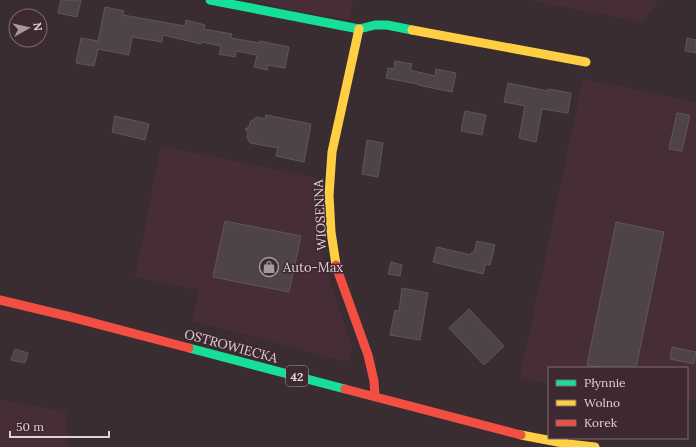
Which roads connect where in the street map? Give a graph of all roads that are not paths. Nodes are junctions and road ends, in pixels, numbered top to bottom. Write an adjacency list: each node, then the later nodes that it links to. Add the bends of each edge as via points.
1 (210, 0): 2 (street)
2 (359, 29): 3 (street, via 388,25); 5 (street, WIOSENNA, via 332,152 329,195 337,269 368,355)
3 (586, 62)
4 (0, 300): 5 (street, OSTROWIECKA / 42)
5 (375, 397): 6 (street, OSTROWIECKA / 42, via 518,434)
6 (595, 447)

